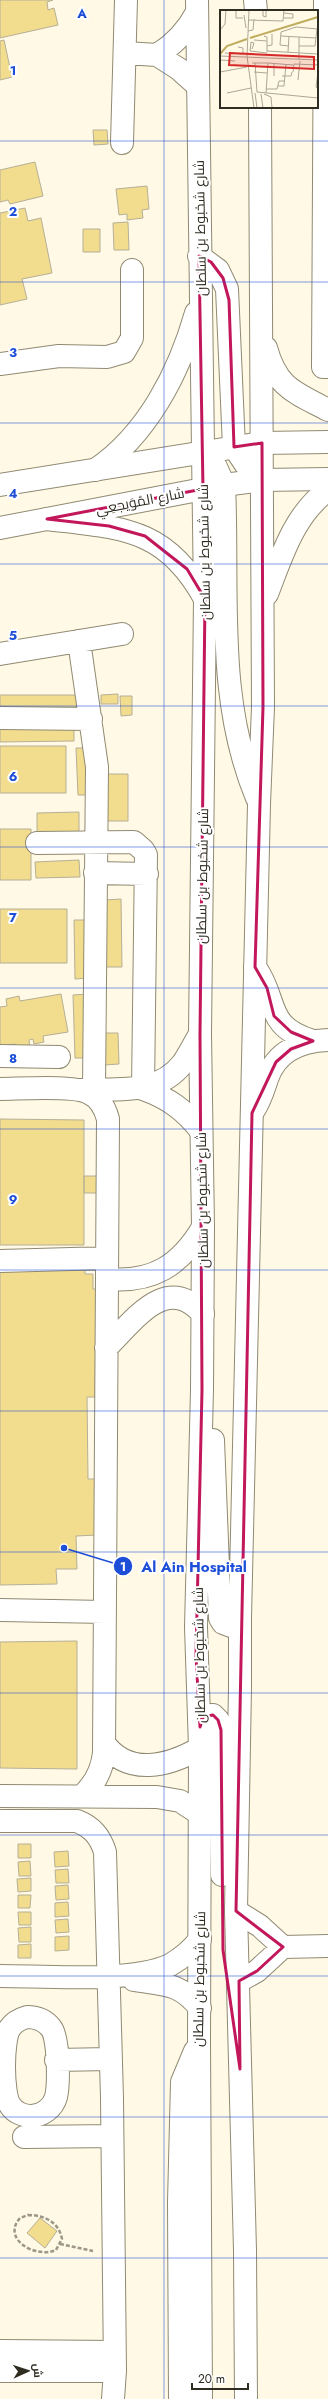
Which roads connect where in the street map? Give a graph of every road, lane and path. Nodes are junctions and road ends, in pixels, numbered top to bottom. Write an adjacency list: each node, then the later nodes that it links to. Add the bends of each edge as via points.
1 (126, 0): 6 (main road)
2 (255, 0): 5 (main road)
3 (325, 0): 16 (main road, via 323,367)
4 (197, 6): 7 (main road, via 185,33 177,42); 8 (main road, شارع شخبوط بن سلطان)
5 (256, 10)
6 (126, 53): 7 (main road); 10 (main road)
7 (157, 55): 8 (main road, via 179,69)
8 (198, 86): 11 (main road, شارع شخبوط بن سلطان)
9 (260, 108): 14 (main road)
10 (122, 143)
11 (199, 256): 13 (main road, شارع شخبوط بن سلطان); 20 (main road, via 218,270 227,289)
12 (132, 270): 15 (main road, via 132,338 124,352 107,357 59,356)
13 (200, 291): 21 (main road, شارع شخبوط بن سلطان); 22 (main road, via 184,346 152,412 121,450)
14 (262, 330): 17 (main road, via 270,363 280,380 295,393); 19 (main road)
15 (0, 364)
16 (328, 367)
17 (328, 410)
18 (328, 442): 19 (main road)
19 (262, 443): 20 (main road); 24 (main road)
20 (234, 447): 21 (main road); 24 (main road, via 246,465)
21 (203, 452): 22 (main road); 26 (main road, شارع شخبوط بن سلطان)
22 (95, 470): 25 (main road)
23 (328, 479): 24 (main road, شارع المُوَيجعِي)
24 (262, 480): 26 (main road, شارع المُوَيجعِي); 31 (main road)
25 (0, 485)
26 (214, 487): 28 (main road, شارع المُوَيجعِي); 30 (main road, شارع شخبوط بن سلطان); 37 (main road, via 229,697 240,752)
27 (328, 490): 31 (main road, via 305,511 278,566)
28 (47, 519): 29 (main road, شارع المُوَيجعِي); 30 (main road, via 109,526 145,536 161,545 179,561)
29 (0, 528)
30 (205, 599): 43 (main road, شارع شخبوط بن سلطان)
31 (262, 611): 37 (main road, via 263,707)
32 (122, 634): 33 (main road)
33 (79, 641): 34 (main road); 36 (main road)
34 (0, 654)
35 (0, 718): 36 (main road)
36 (91, 720): 38 (main road, via 96,767)
37 (259, 804): 42 (main road)
38 (96, 842): 39 (main road); 40 (main road); 41 (main road, via 134,842 139,845 146,855)
39 (37, 843)
40 (95, 873): 41 (main road); 48 (main road)
41 (147, 874): 49 (main road)
42 (255, 967): 44 (main road, via 266,988 274,1016 291,1032); 50 (main road)
43 (200, 1034): 49 (main road, via 176,1071); 51 (main road, شارع شخبوط بن سلطان)
44 (320, 1040): 50 (main road, via 291,1049 276,1062)
45 (0, 1056): 46 (main road)
46 (59, 1057)
47 (0, 1089): 48 (main road)
48 (87, 1089): 49 (main road); 54 (main road, via 106,1111 108,1119)
49 (143, 1089): 51 (main road, via 170,1100 182,1109)
50 (252, 1113): 60 (main road)
51 (201, 1131): 52 (main road, شارع شخبوط بن سلطان)
52 (203, 1227): 54 (main road, via 186,1252 163,1270 135,1279); 55 (main road, شارع شخبوط بن سلطان)
53 (0, 1261): 54 (main road)
54 (107, 1269): 56 (main road)
55 (203, 1314): 56 (main road, via 186,1299 171,1296 163,1298); 57 (main road, شارع شخبوط بن سلطان)
56 (106, 1348): 59 (main road)
57 (202, 1390): 60 (main road, via 215,1448 220,1618 223,1623 231,1626); 61 (main road, شارع شخبوط بن سلطان, via 196,1627)
58 (0, 1610): 59 (main road)
59 (105, 1612): 62 (main road)
60 (240, 1618): 67 (main road)
61 (200, 1737): 62 (main road, via 172,1762 156,1765 137,1765 119,1759); 65 (main road, شارع شخبوط بن سلطان); 78 (main road, via 205,1716 213,1715 218,1720 221,1730 223,1950)
62 (104, 1743): 64 (main road, via 100,1772)
63 (0, 1796): 64 (main road)
64 (82, 1796): 65 (main road, via 168,1798 180,1801)
65 (200, 1814): 68 (main road, شارع شخبوط بن سلطان)
66 (0, 1821): 72 (main road, via 77,1821 96,1832 105,1852)
67 (236, 1911): 70 (main road, via 260,1926); 73 (main road)
68 (200, 1939): 72 (main road, via 186,1954 170,1965 146,1973); 74 (main road, شارع شخبوط بن سلطان)
69 (328, 1946): 70 (main road)
70 (283, 1947): 73 (main road, via 257,1971)
71 (0, 1976): 72 (main road)
72 (115, 1976): 74 (main road, via 175,1986 193,1999); 76 (main road)
73 (239, 1981): 78 (main road)
74 (200, 2008): 75 (main road, شارع شخبوط بن سلطان)
75 (199, 2043): 88 (main road, via 182,2082 179,2202); 89 (main road, شارع شخبوط بن سلطان)
76 (110, 2059): 77 (main road); 79 (main road)
77 (56, 2060)
78 (240, 2069): 82 (main road)
79 (112, 2136): 80 (main road); 83 (main road)
80 (24, 2137)
81 (60, 2244): 81 (path, via 61,2233 51,2221 28,2215 17,2221 15,2232 28,2249 50,2253); 83 (path)
82 (245, 2250): 90 (main road); 91 (main road, via 258,2356)
83 (114, 2255): 85 (main road)
84 (0, 2351): 85 (main road)
85 (114, 2362): 86 (main road); 87 (main road)
86 (0, 2371)
87 (113, 2399)
88 (180, 2399)
89 (201, 2399)
90 (246, 2399)
91 (259, 2399)

